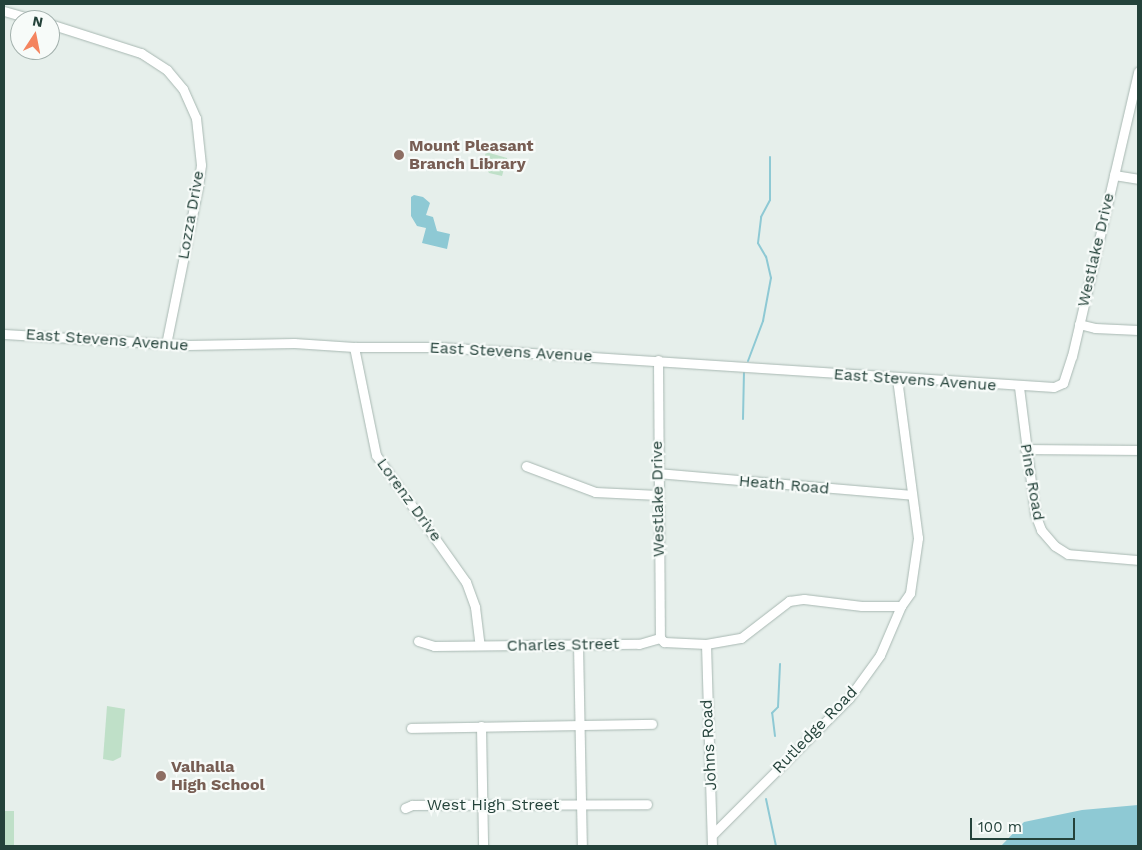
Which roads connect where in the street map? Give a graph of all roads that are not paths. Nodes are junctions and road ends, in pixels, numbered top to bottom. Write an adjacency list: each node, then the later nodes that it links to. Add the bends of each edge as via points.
1 (60, 27): 8 (street, Lozza Drive, via 141,53 167,70 178,83 196,118 201,158 198,187)
2 (1138, 72): 3 (street, Westlake Drive)
3 (1114, 175): 4 (street); 5 (street, Westlake Drive)
4 (1138, 180)
5 (1079, 324): 6 (street); 12 (street, Westlake Drive, via 1063,383 1054,387)
6 (1138, 330)
7 (4, 334): 8 (street, East Stevens Avenue)
8 (166, 344): 9 (street, East Stevens Avenue, via 294,343)
9 (354, 347): 10 (street, East Stevens Avenue, via 439,347); 25 (street, Lorenz Drive, via 376,455 466,582 475,607)
10 (658, 360): 11 (street, East Stevens Avenue); 16 (street, Westlake Drive)
11 (897, 378): 12 (street, East Stevens Avenue); 17 (street, Rutledge Road)
12 (1019, 387): 13 (street, Pine Road)
13 (1025, 449): 14 (street); 19 (street, Pine Road, via 1035,514 1048,538 1074,555)
14 (1138, 450)
15 (526, 466): 18 (street, via 595,492)
16 (657, 473): 17 (street, Heath Road); 18 (street, Westlake Drive)
17 (912, 495): 20 (street, Rutledge Road, via 917,558 910,593)
18 (658, 496): 21 (street, Westlake Drive)
19 (1138, 560)
20 (901, 606): 24 (street, Charles Street, via 862,606 804,599 789,601 742,638); 34 (street, Rutledge Road, via 889,638 849,698)
21 (660, 638): 23 (street, Charles Street, via 639,644); 24 (street, Charles Street, via 664,642)
22 (418, 641): 25 (street, Charles Street, via 434,646)
23 (578, 644): 25 (street, Charles Street); 27 (street)
24 (706, 644): 34 (street, Johns Road)
25 (480, 645)
26 (652, 724): 27 (street)
27 (580, 725): 28 (street); 31 (street)
28 (481, 726): 29 (street); 32 (street)
29 (411, 728)
30 (647, 804): 31 (street, West High Street)
31 (581, 805): 32 (street, West High Street); 36 (street)
32 (482, 806): 33 (street, West High Street, via 412,805); 35 (street)
33 (405, 808)
34 (712, 834): 37 (street, Johns Road)
35 (483, 846)
36 (582, 846)
37 (712, 846)

